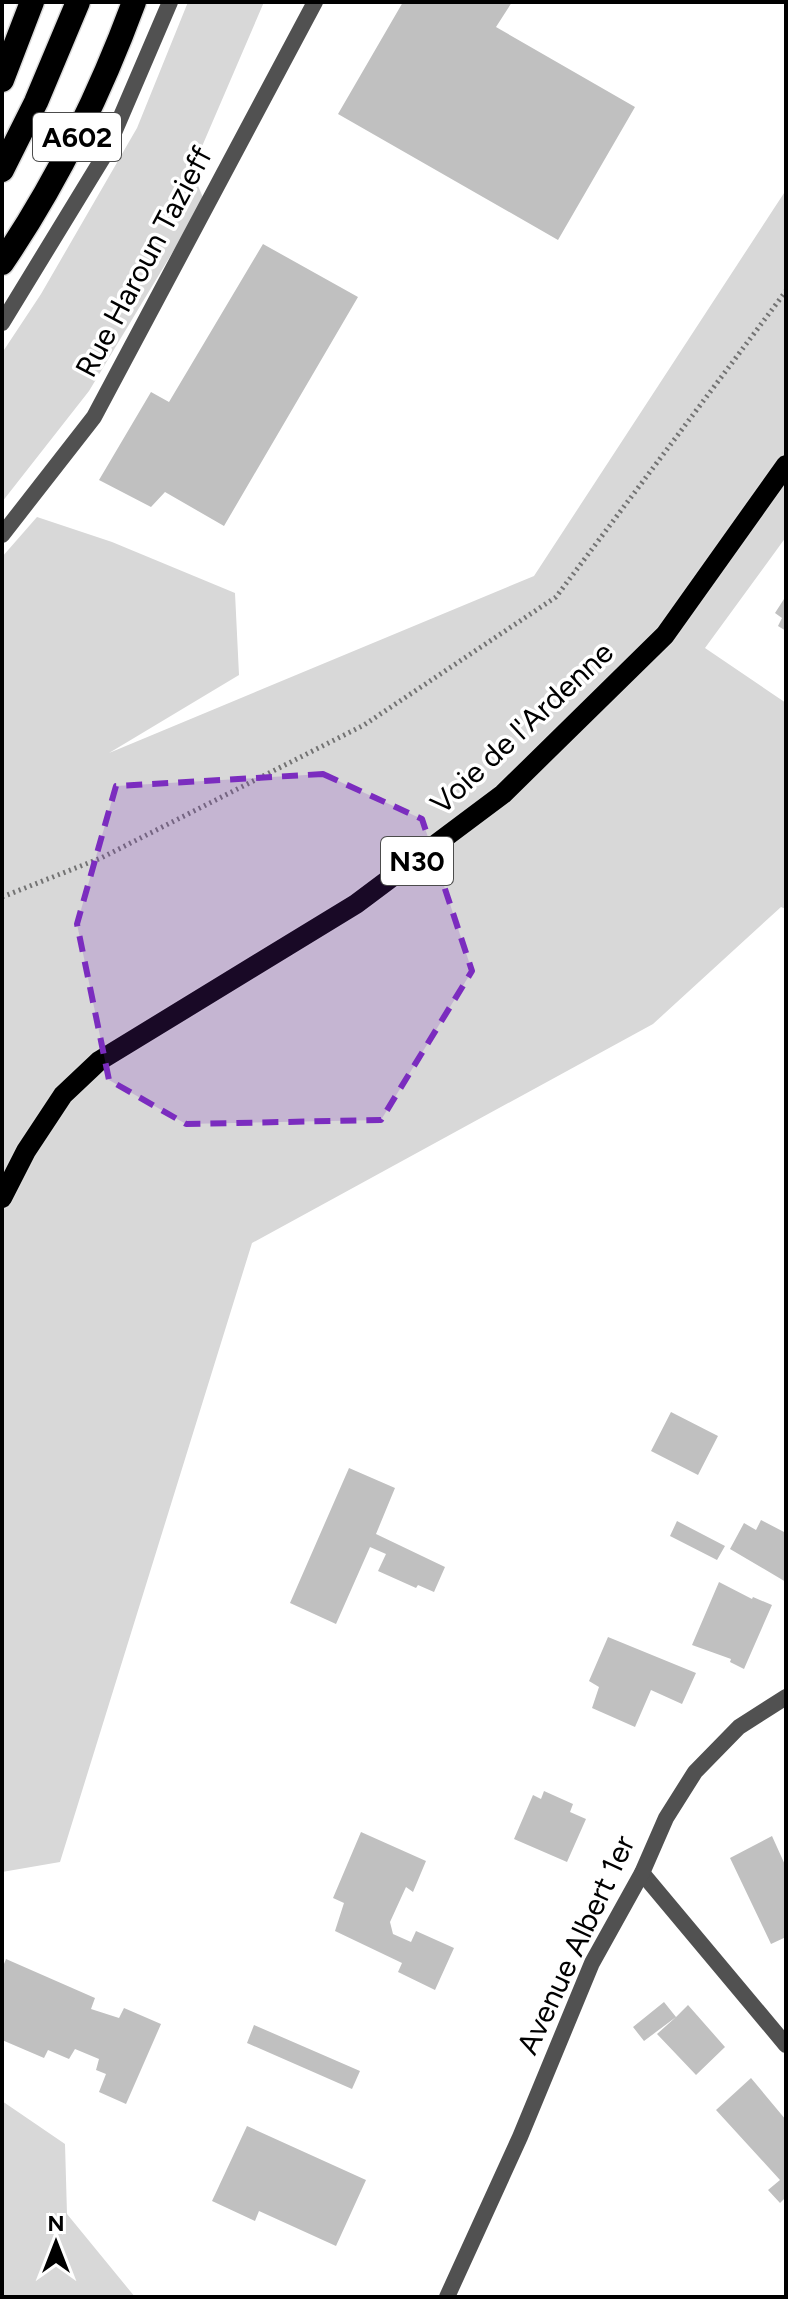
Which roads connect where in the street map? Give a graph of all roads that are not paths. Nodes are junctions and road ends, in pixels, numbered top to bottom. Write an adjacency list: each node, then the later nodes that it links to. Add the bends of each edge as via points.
1 (32, 2): 6 (highway)
2 (78, 2): 7 (highway)
3 (134, 2): 8 (highway, A602, via 82,126)
4 (170, 2): 9 (street, via 104,156)
5 (315, 2): 11 (street, Rue Haroun Tazieff, via 94,417)
6 (2, 80)
7 (2, 170)
8 (2, 263)
9 (2, 323)
10 (786, 465): 12 (main road, Voie de l'Ardenne / N30, via 665,635 561,741 503,794 356,904 99,1061 63,1095)
11 (2, 535)
12 (2, 1198)
13 (786, 1697): 14 (street, Avenue Albert 1er, via 739,1727 695,1772 666,1818)
14 (642, 1873): 15 (street); 16 (street, Avenue Albert 1er, via 592,1963)
15 (786, 2045)
16 (447, 2297)

